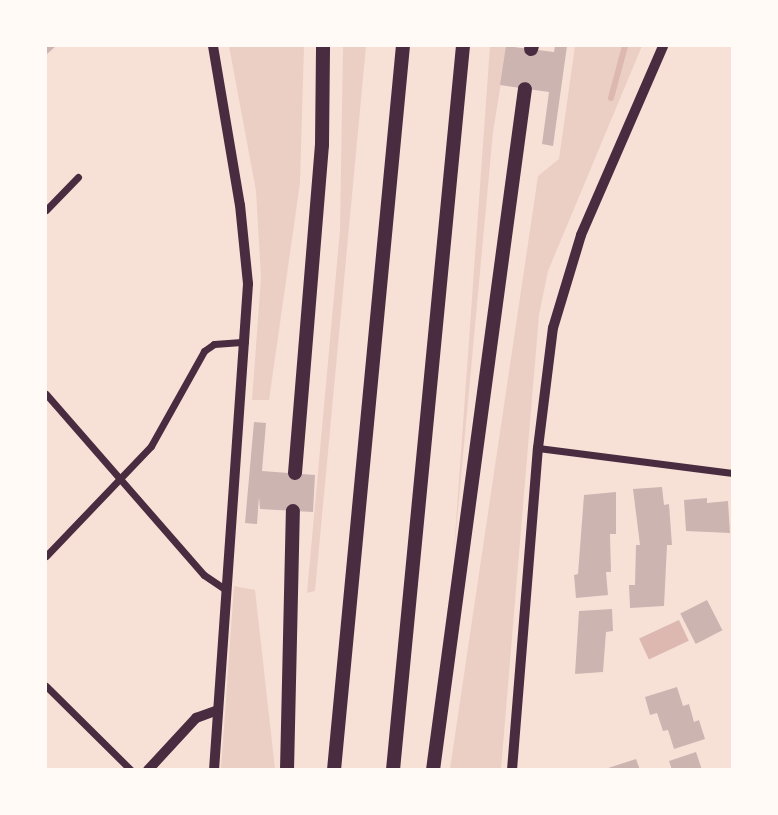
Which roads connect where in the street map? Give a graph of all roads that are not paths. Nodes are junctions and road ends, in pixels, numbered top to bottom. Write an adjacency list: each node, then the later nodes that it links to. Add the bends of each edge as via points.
1 (213, 46): 9 (street, via 246,250)
2 (323, 46): 12 (highway, via 322,145)
3 (403, 46): 24 (highway)
4 (463, 46): 25 (highway)
5 (663, 46): 11 (street, via 569,268 548,357)
6 (525, 89): 26 (highway)
7 (78, 177): 8 (street)
8 (46, 210)
9 (246, 342): 14 (street, via 214,344 204,351 164,429); 17 (street)
10 (46, 394): 14 (street)
11 (538, 448): 13 (street); 27 (street)
12 (295, 473)
13 (733, 473)
14 (120, 481): 16 (street); 17 (street, via 204,575)
15 (293, 511): 23 (highway)
16 (46, 556)
17 (225, 589): 19 (street)
18 (46, 686): 20 (street)
19 (218, 710): 21 (street, via 196,718); 22 (street)
20 (131, 769)
21 (148, 769)
22 (214, 769)
23 (287, 769)
24 (334, 769)
25 (393, 769)
26 (433, 769)
27 (512, 769)

